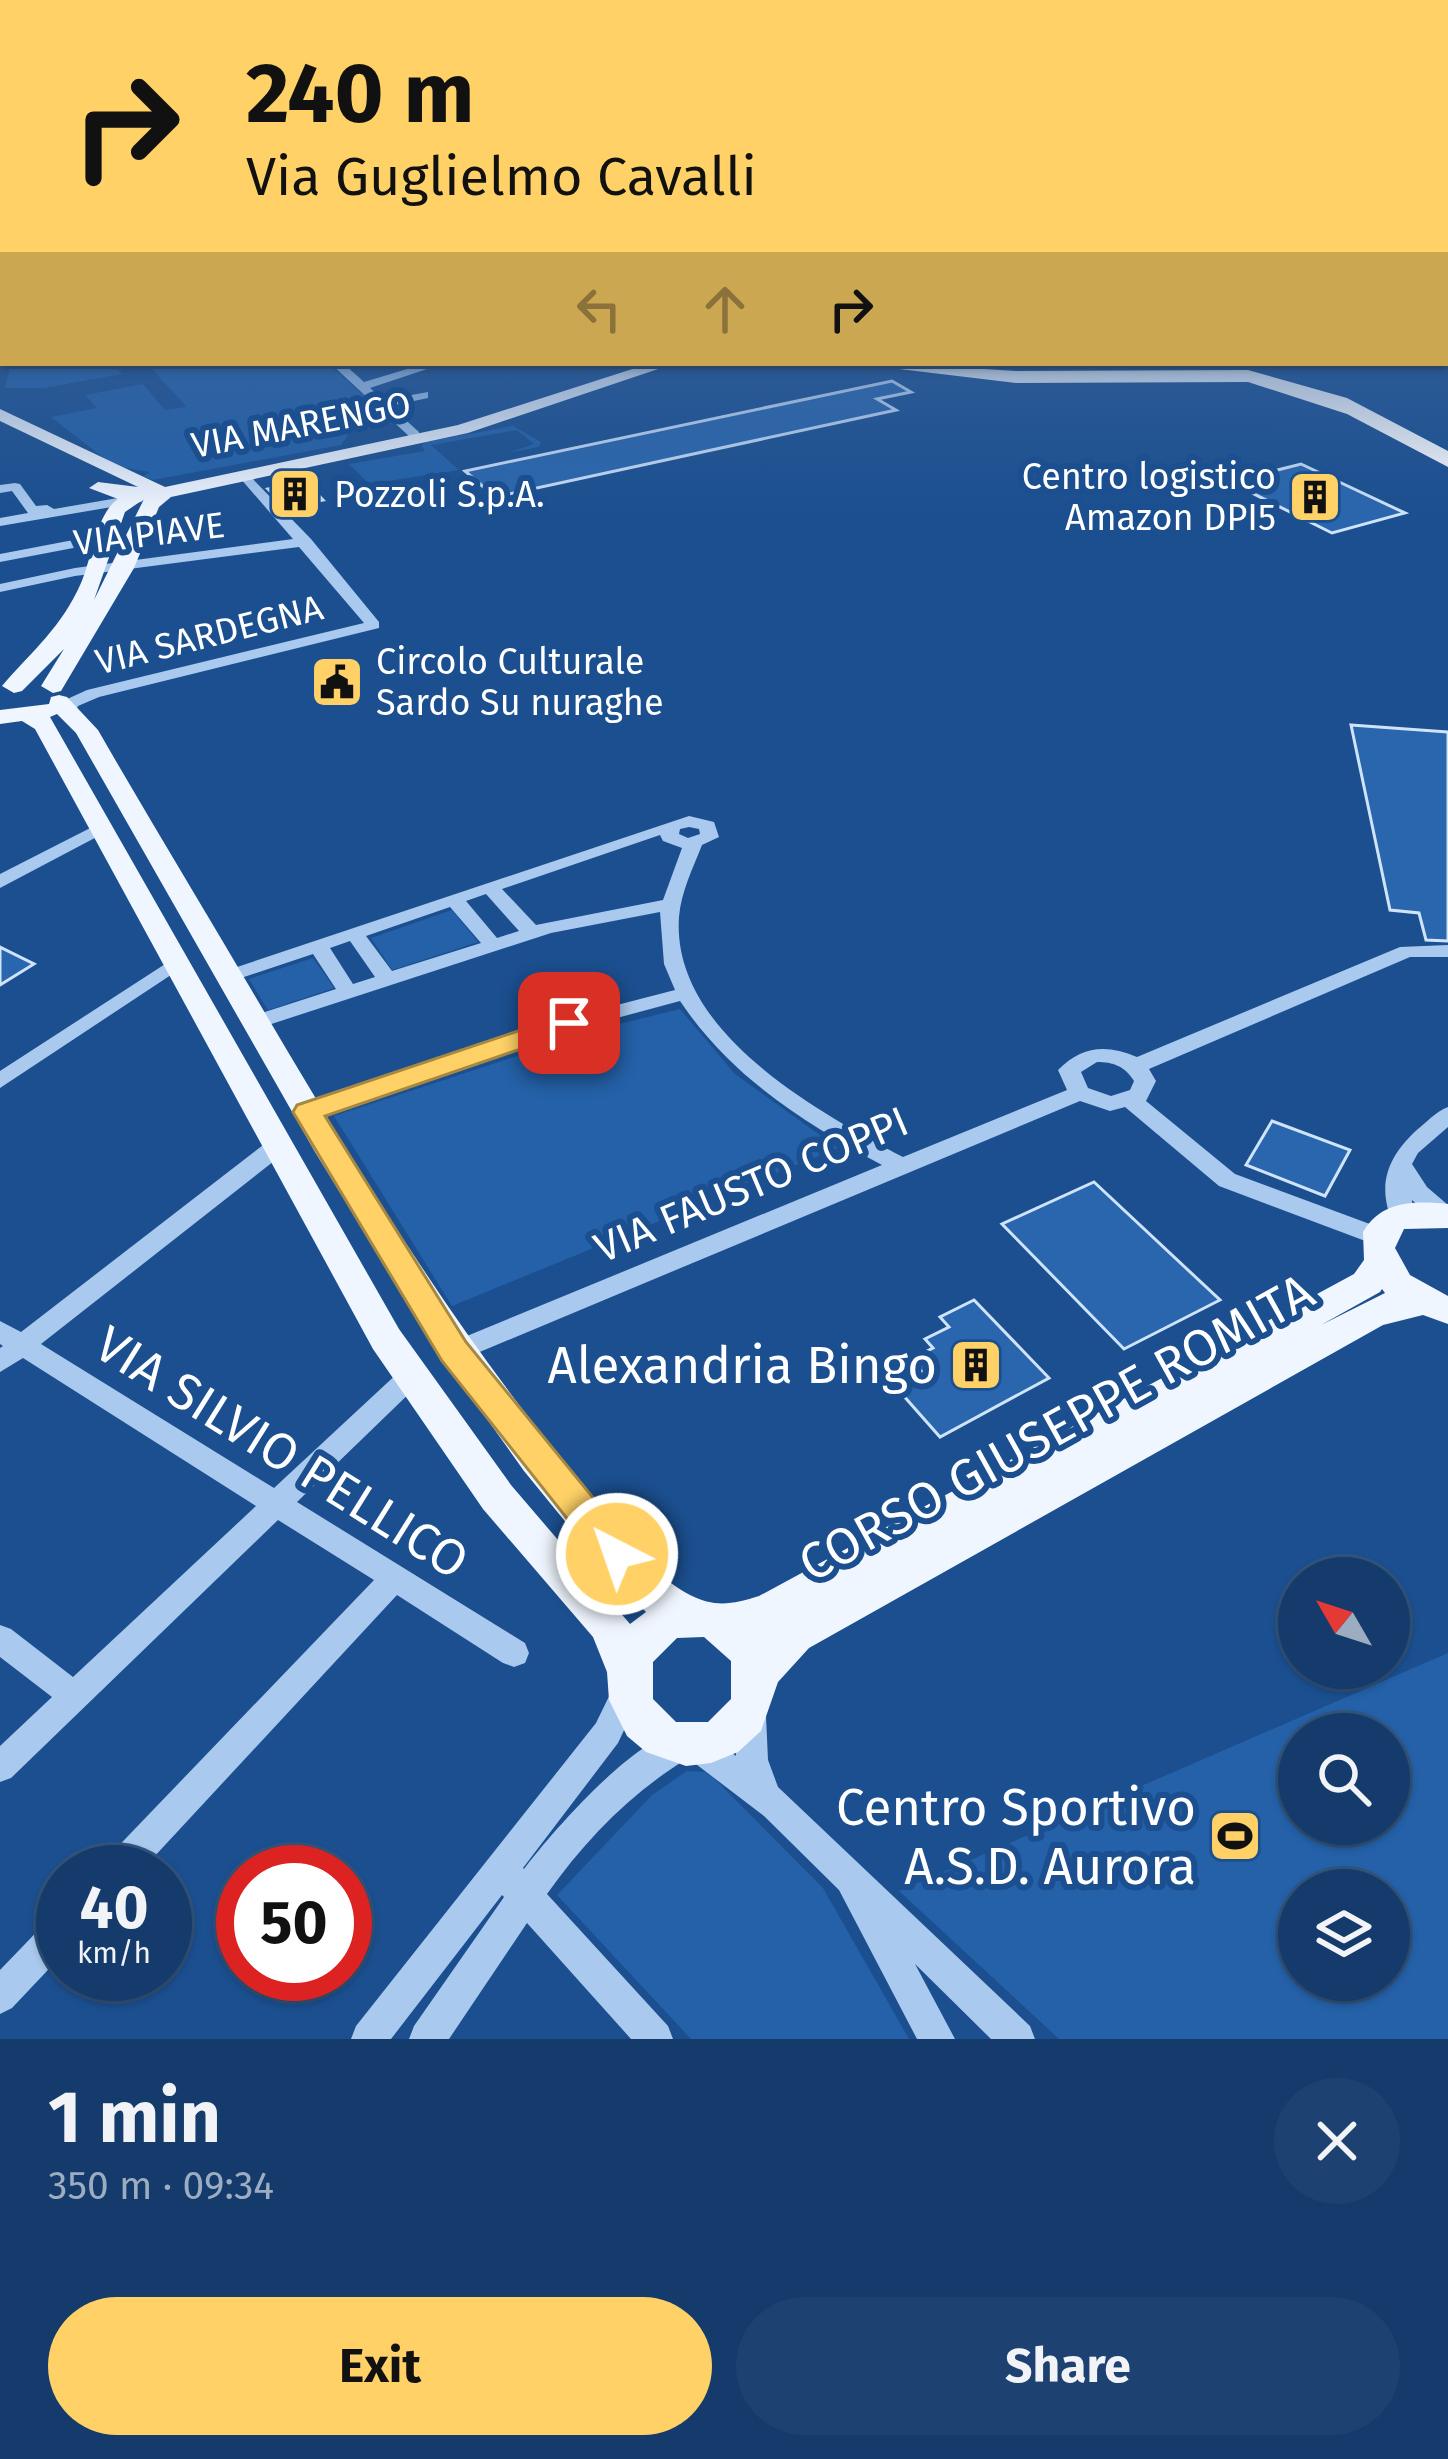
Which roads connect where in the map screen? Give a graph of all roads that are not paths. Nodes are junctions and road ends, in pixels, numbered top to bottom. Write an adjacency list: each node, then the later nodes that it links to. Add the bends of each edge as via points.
1 (340, 366): 12 (street)
2 (429, 366): 12 (street)
3 (645, 366): 18 (main road, VIA MARENGO)
4 (659, 366): 20 (main road, via 473,426)
5 (923, 366): 10 (highway, via 1016,377)
6 (1197, 366): 10 (highway)
7 (1271, 366): 15 (highway)
8 (1283, 366): 11 (highway)
9 (1299, 366): 11 (highway)
10 (1150, 374): 15 (highway, via 1264,379)
11 (1316, 383): 19 (highway)
12 (364, 386): 14 (street)
13 (424, 395): 14 (street)
14 (383, 404): 18 (street)
15 (1363, 413): 19 (highway)
16 (0, 414): 22 (main road)
17 (0, 433): 22 (main road)
18 (415, 435): 22 (main road, VIA MARENGO)
19 (1448, 456)
20 (245, 475): 22 (main road); 27 (street, VIA PIAVE)
21 (0, 489): 24 (street, via 15,487 32,510)
22 (129, 499): 23 (street); 23 (street); 28 (street); 30 (main road); 31 (main road)
23 (83, 506): 24 (street); 25 (street)
24 (48, 509): 26 (street)
25 (30, 518): 26 (street); 28 (street, via 41,518 56,545)
26 (0, 521)
27 (306, 542): 30 (street, VIA PIAVE); 33 (street, VIA PIAVE)
28 (65, 545): 29 (street)
29 (0, 558)
30 (124, 568): 31 (street, VIA PIAVE); 35 (main road)
31 (99, 570): 32 (street, VIA PIAVE); 34 (main road, via 33,671)
32 (0, 588)
33 (374, 625): 35 (street, VIA SARDEGNA)
34 (7, 688): 35 (main road)
35 (31, 710): 36 (main road)
36 (117, 820): 37 (street); 46 (main road); 47 (main road)
37 (0, 881)
38 (491, 888): 39 (street); 40 (street, via 634,840 680,836); 41 (street)
39 (455, 900): 42 (street); 43 (street)
40 (671, 904): 41 (street); 50 (street, via 671,953)
41 (532, 933): 43 (street)
42 (355, 934): 44 (street); 48 (street)
43 (493, 945): 48 (street)
44 (318, 946): 47 (street); 49 (street)
45 (1448, 951): 52 (street, via 1423,949)
46 (176, 963): 47 (main road); 53 (street); 58 (main road)
47 (221, 964): 51 (main road)
48 (388, 979): 49 (street)
49 (348, 992): 51 (street)
50 (687, 993): 57 (street, via 543,1030); 60 (street, via 760,1078)
51 (256, 1022): 57 (main road)
52 (1136, 1066): 54 (street, via 1104,1054 1082,1058 1069,1078); 55 (street, via 1145,1081)
53 (0, 1081)
54 (1079, 1093): 55 (street, VIA FAUSTO COPPI, via 1110,1104); 60 (street, VIA FAUSTO COPPI)
55 (1131, 1100): 62 (street, via 1226,1180)
56 (1448, 1115): 59 (street)
57 (311, 1119): 58 (main road); 65 (main road)
58 (275, 1148): 64 (street); 66 (main road)
59 (1400, 1160): 61 (street, via 1410,1183); 62 (street)
60 (900, 1165): 65 (street, VIA FAUSTO COPPI)
61 (1446, 1215): 62 (main road)
62 (1386, 1239): 63 (main road, via 1395,1285); 69 (main road, CORSO GIUSEPPE ROMITA, via 1366,1283 772,1610)
63 (1434, 1306): 73 (main road, CORSO GIUSEPPE ROMITA, via 1397,1303 1370,1315 794,1634)
64 (7, 1346): 67 (street, VIA SILVIO PELLICO)
65 (454, 1352): 66 (main road); 69 (main road, via 635,1576 666,1605)
66 (410, 1378): 67 (street); 72 (main road, via 497,1497 609,1625)
67 (274, 1504): 68 (street, VIA SILVIO PELLICO); 74 (street)
68 (393, 1580): 71 (street, VIA SILVIO PELLICO); 78 (street)
69 (711, 1623): 72 (main road, via 657,1629 638,1646); 73 (main road, via 747,1646)
70 (0, 1639): 74 (street)
71 (514, 1653)
72 (626, 1681): 75 (main road, via 648,1728); 79 (street, via 608,1733)
73 (755, 1690): 75 (main road, via 724,1734); 77 (street, via 754,1768)
74 (74, 1696): 76 (street)
75 (687, 1742): 77 (street); 81 (street, via 599,1809)
76 (0, 1767)
77 (775, 1805): 80 (street)
78 (143, 1845)
79 (502, 1870): 81 (street); 84 (street)
80 (843, 1870): 87 (street); 88 (street)
81 (526, 1896): 85 (street); 86 (street)
82 (36, 1958): 83 (street)
83 (0, 1996)
84 (369, 2039)
85 (427, 2039)
86 (655, 2039)
87 (938, 2039)
88 (1017, 2039)

